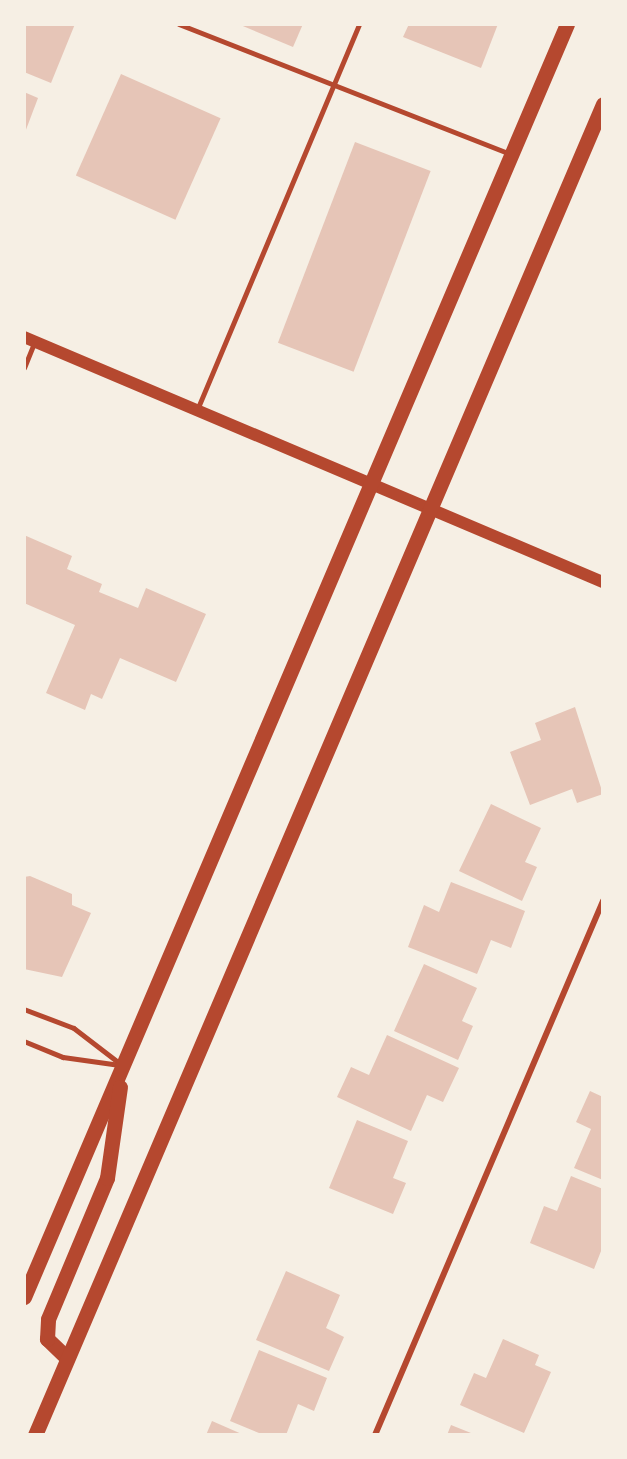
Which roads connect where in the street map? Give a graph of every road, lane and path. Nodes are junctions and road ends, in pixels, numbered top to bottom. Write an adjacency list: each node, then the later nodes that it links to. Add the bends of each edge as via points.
1 (179, 24): 4 (lane)
2 (359, 24): 4 (lane)
3 (567, 24): 6 (main road)
4 (334, 83): 6 (lane); 9 (lane)
5 (603, 104): 11 (main road)
6 (511, 154): 10 (main road)
7 (29, 339): 8 (lane); 9 (main road)
8 (24, 368)
9 (197, 410): 10 (main road)
10 (370, 483): 11 (main road); 16 (main road)
11 (430, 509): 12 (main road); 18 (main road)
12 (603, 582)
13 (603, 901): 20 (street)
14 (24, 1009): 16 (lane, via 74,1028)
15 (24, 1041): 16 (lane, via 63,1057)
16 (123, 1066): 17 (main road); 18 (main road, via 107,1178 48,1319 47,1339)
17 (24, 1297)
18 (67, 1358): 19 (main road)
19 (35, 1435)
20 (375, 1435)

